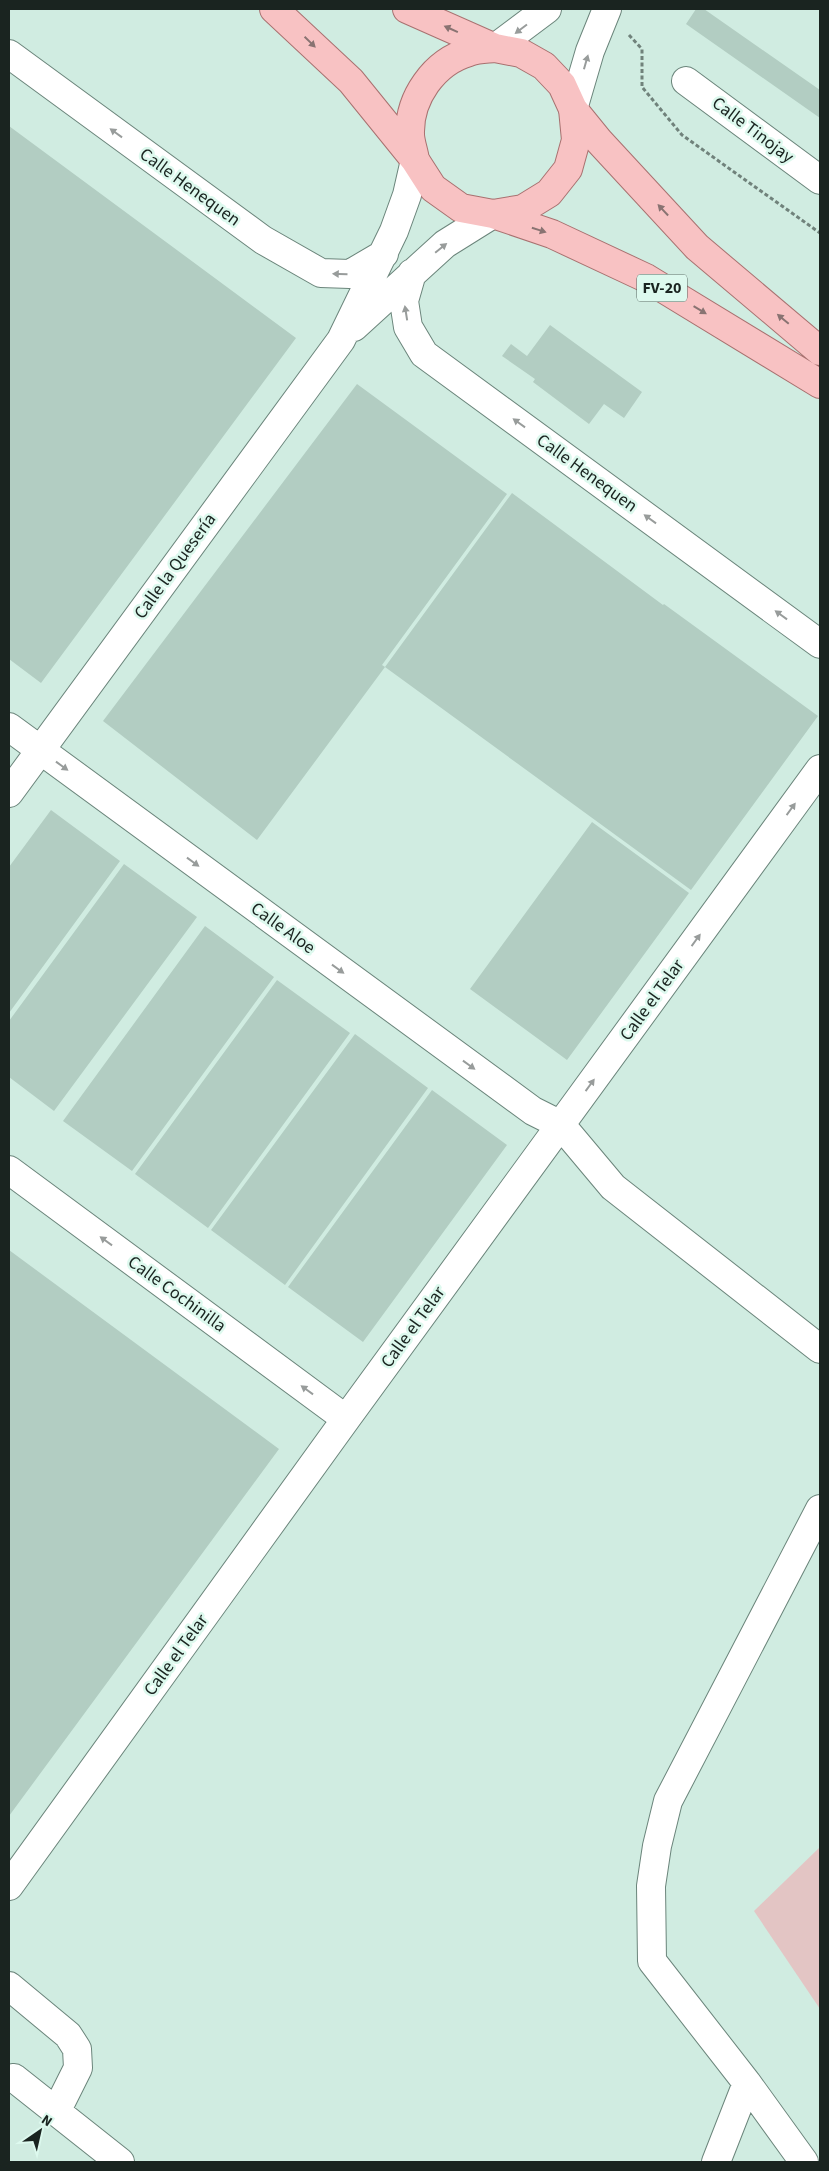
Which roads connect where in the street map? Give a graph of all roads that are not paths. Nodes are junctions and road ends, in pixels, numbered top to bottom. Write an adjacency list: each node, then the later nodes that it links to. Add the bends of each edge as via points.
1 (274, 9): 9 (main road, FV-20, one-way to 9, via 351,82)
2 (407, 9): 5 (main road, FV-20, one-way to 2)
3 (547, 9): 5 (street, one-way to 5)
4 (607, 9): 8 (street, one-way to 4, via 590,51)
5 (495, 48): 8 (main road, FV-20, via 521,53 544,66 562,86); 9 (main road, FV-20, via 469,52 444,64 425,83 414,107 410,134)
6 (9, 54): 12 (street, Calle Henequen, one-way to 6, via 350,274 321,273 263,240)
7 (686, 81): 10 (street, Calle Tinojay)
8 (573, 109): 11 (main road, FV-20, via 576,140 568,169 549,193 523,209); 15 (main road, FV-20, one-way to 8, via 697,247 598,141)
9 (415, 160): 11 (main road, FV-20, via 433,188 460,208); 12 (street, Calle la Quesería, via 407,195)
10 (820, 180)
11 (493, 214): 13 (street, Calle la Quesería, one-way to 11, via 445,244); 16 (main road, FV-20, one-way to 16, via 552,234 646,278)
12 (384, 254): 14 (street, Calle la Quesería)
13 (412, 274): 14 (street, Calle la Quesería); 17 (street, Calle Henequen, one-way to 13, via 424,354 408,327 404,301)
14 (341, 340): 19 (street, Calle la Quesería)
15 (820, 351)
16 (820, 384)
17 (820, 644)
18 (9, 727): 19 (street, Calle Aloe)
19 (40, 750): 21 (street, Calle la Quesería); 22 (street, Calle Aloe, one-way to 22, via 533,1111)
20 (820, 769): 22 (street, Calle el Telar, one-way to 20)
21 (9, 793)
22 (561, 1125): 24 (street, via 613,1188); 25 (street, Calle el Telar)
23 (9, 1170): 25 (street, Calle Cochinilla, one-way to 23)
24 (820, 1349)
25 (346, 1419): 27 (street, Calle el Telar)
26 (820, 1509): 30 (street, via 668,1801 651,1886 652,1961)
27 (9, 1886)
28 (9, 1986): 31 (street, via 68,2036 77,2049 78,2068)
29 (14, 2078): 31 (street)
30 (747, 2083): 33 (street); 34 (street)
31 (56, 2112): 32 (street)
32 (120, 2162)
33 (716, 2162)
34 (804, 2162)

